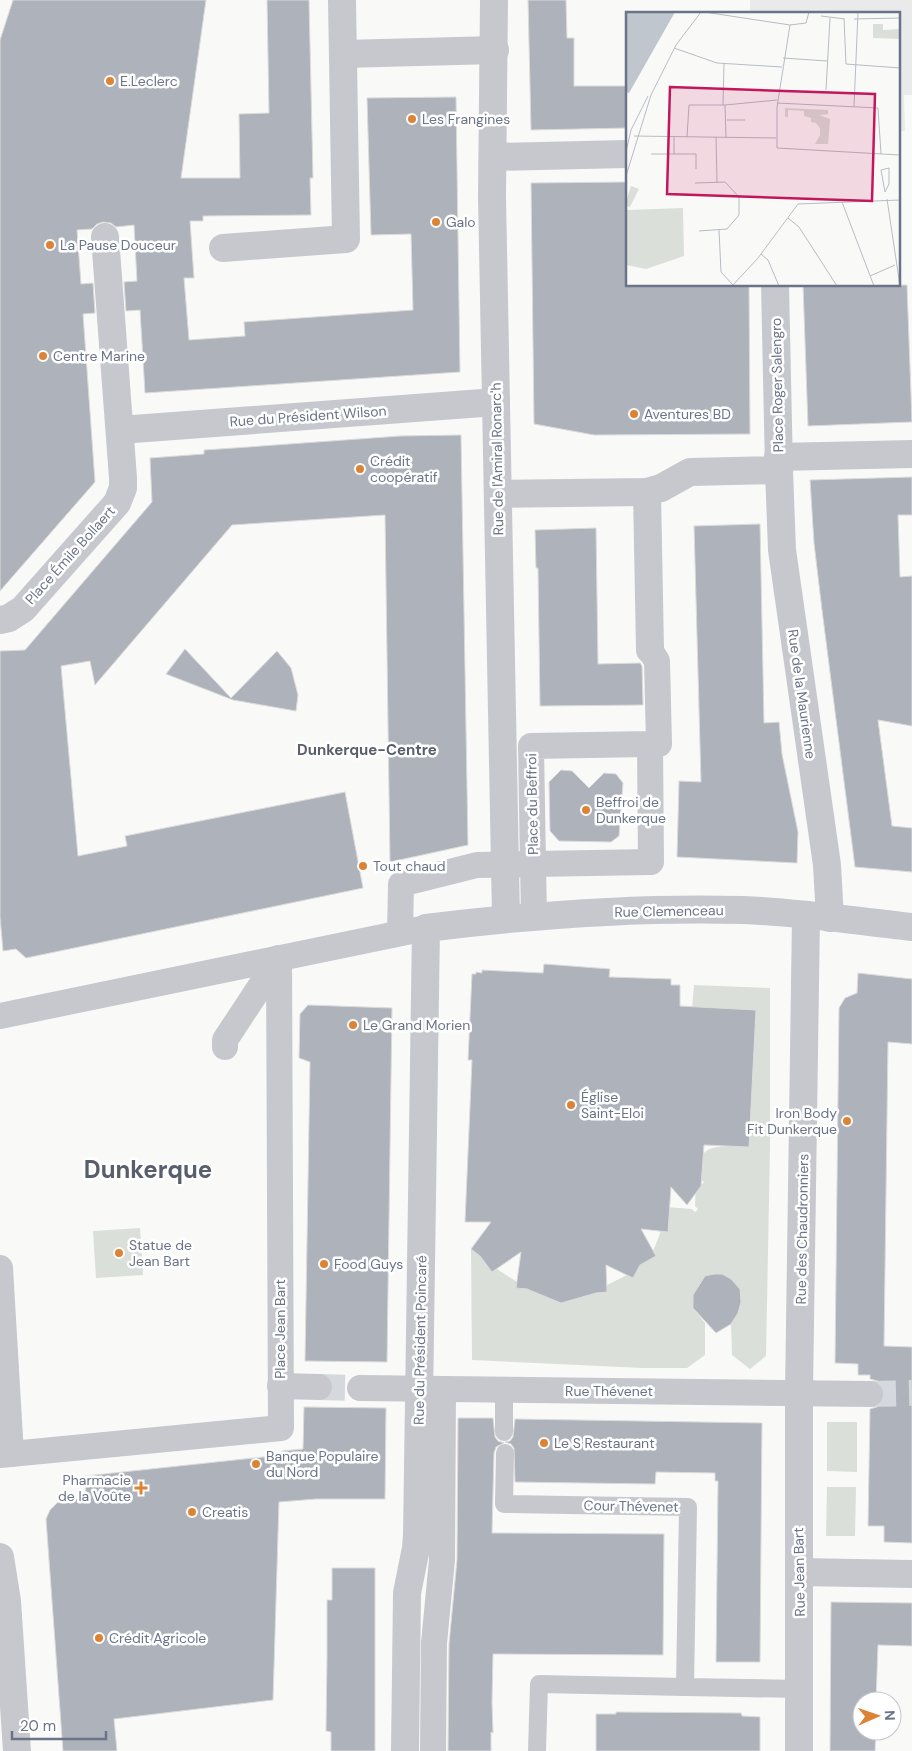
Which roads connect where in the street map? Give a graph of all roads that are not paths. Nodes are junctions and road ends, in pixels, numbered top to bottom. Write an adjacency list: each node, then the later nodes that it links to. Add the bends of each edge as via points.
1 (342, 0): 4 (street)
2 (494, 0): 3 (street, Rue de l'Amiral Ronarc'h)
3 (494, 50): 4 (street); 6 (street, Rue de l'Amiral Ronarc'h)
4 (343, 54): 8 (street, via 346,239)
5 (626, 154): 6 (street)
6 (492, 157): 10 (street, Rue de l'Amiral Ronarc'h)
7 (105, 237): 11 (street, Place Émile Bollaert)
8 (223, 248)
9 (775, 286): 13 (street, Place Roger Salengro)
10 (496, 402): 11 (street, Rue du Président Wilson); 15 (street, Rue de l'Amiral Ronarc'h)
11 (120, 430): 16 (street, Place Émile Bollaert, via 123,488 117,503 22,609)
12 (912, 454): 13 (street)
13 (778, 464): 14 (street, Place Roger Salengro, via 690,472); 22 (street, Rue de la Maurienne, via 782,550 827,865)
14 (647, 492): 15 (street, Place Roger Salengro); 17 (street, Place du Beffroi)
15 (498, 494): 19 (street, Rue de l'Amiral Ronarc'h)
16 (0, 620)
17 (650, 650): 18 (street, Place du Beffroi, via 657,661 659,744)
18 (650, 744): 20 (street, Place du Beffroi, via 651,862); 20 (street, Place du Beffroi, via 531,746)
19 (504, 864): 20 (street); 23 (street, Rue de l'Amiral Ronarc'h); 25 (street, via 477,865 402,884)
20 (533, 864): 21 (street)
21 (534, 916): 22 (street, Rue Clemenceau, via 728,910); 23 (street, Rue Clemenceau)
22 (818, 917): 24 (street, Rue Clemenceau); 35 (street, Rue des Chaudronniers)
23 (506, 918): 25 (street, Rue Clemenceau)
24 (912, 927)
25 (413, 930): 26 (street); 33 (street, Rue du Président Poincaré)
26 (279, 958): 27 (street); 28 (street, via 225,1040); 30 (street, Place Jean Bart)
27 (0, 1016)
28 (225, 1047)
29 (0, 1268): 39 (street, Place Jean Bart)
30 (280, 1386): 31 (street); 39 (street, Place Jean Bart, via 281,1428)
31 (319, 1387)
32 (360, 1388): 33 (street, Rue Thévenet)
33 (431, 1390): 34 (street, Rue Thévenet); 46 (street, Rue du Président Poincaré, via 416,1548 408,1593); 47 (street, via 442,1560 434,1643)
34 (504, 1390): 35 (street, Rue Thévenet); 37 (lane)
35 (799, 1392): 36 (street, Rue Thévenet); 41 (street, Rue Jean Bart)
36 (870, 1394)
37 (504, 1432)
38 (504, 1453): 43 (lane, Cour Thévenet, via 504,1504 688,1507)
39 (6, 1455)
40 (0, 1557): 45 (street, via 7,1601)
41 (800, 1572): 42 (street); 44 (street, Rue Jean Bart)
42 (912, 1574)
43 (685, 1687): 44 (lane); 48 (lane, via 539,1684)
44 (800, 1689): 49 (street, Rue Jean Bart)
45 (17, 1751)
46 (405, 1751)
47 (433, 1751)
48 (538, 1751)
49 (799, 1751)

